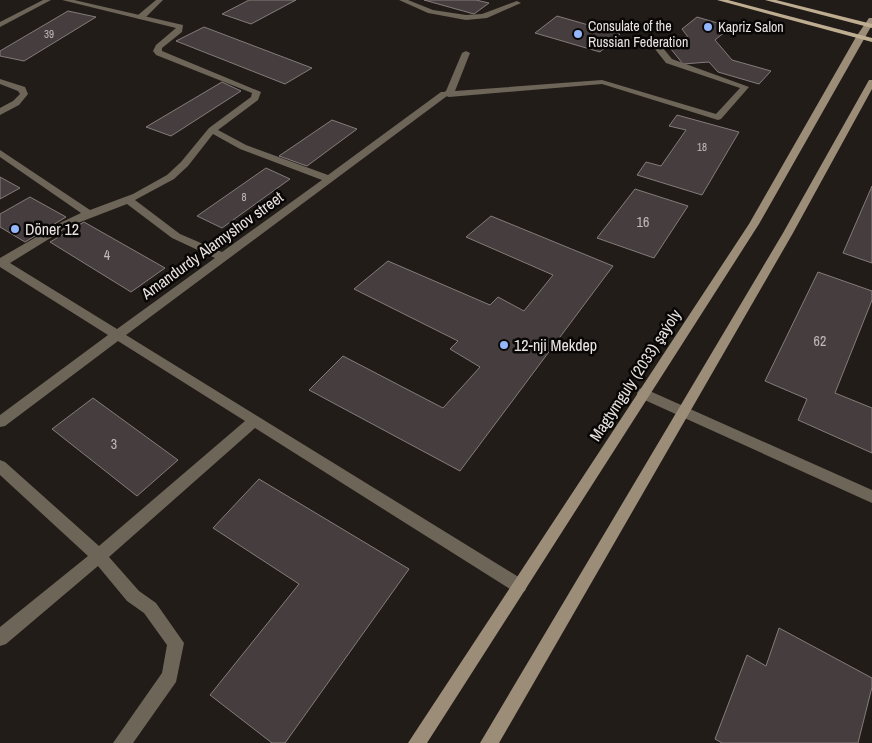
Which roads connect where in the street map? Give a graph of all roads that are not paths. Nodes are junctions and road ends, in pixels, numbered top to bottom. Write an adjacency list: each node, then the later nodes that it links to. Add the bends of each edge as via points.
1 (28, 0): 8 (street)
2 (48, 0): 8 (street)
3 (65, 0): 10 (street)
4 (160, 0): 10 (street)
5 (402, 0): 9 (street, via 460,18 484,16 501,7)
6 (720, 0): 13 (main road)
7 (768, 0): 11 (main road)
8 (39, 4): 12 (street)
9 (517, 4)
10 (142, 17): 20 (street, via 180,27 159,47 159,53 257,92 255,98)
11 (871, 23): 13 (main road, Magtymguly (2033) şaýoly)
12 (0, 25)
13 (866, 39): 28 (main road, Magtymguly (2033) şaýoly, via 754,224)
14 (655, 44): 18 (street, via 669,61 745,87 718,117 602,82)
15 (466, 53): 18 (street)
16 (0, 81): 19 (street, via 22,89 24,94)
17 (872, 82): 29 (main road)
18 (446, 94): 22 (street, Amandurdy Alamyshov street)
19 (0, 112)
20 (212, 130): 22 (street, via 243,147); 23 (street, via 178,170)
21 (0, 153): 24 (street)
22 (329, 178): 25 (street, Amandurdy Alamyshov street)
23 (127, 199): 24 (street); 25 (street, via 176,236)
24 (89, 214): 26 (street)
25 (223, 257): 27 (street, Amandurdy Alamyshov street)
26 (1, 262): 27 (street)
27 (117, 335): 30 (street); 31 (street, Amandurdy Alamyshov street)
28 (643, 393): 29 (street); 35 (main road, Magtymguly (2033) şaýoly)
29 (684, 412): 33 (street); 39 (main road)
30 (254, 421): 34 (street); 35 (street)
31 (0, 422)
32 (0, 466): 34 (street)
33 (872, 497)
34 (100, 556): 36 (street); 37 (street, via 133,596 150,608 176,643 170,676)
35 (519, 586): 38 (main road, Magtymguly (2033) şaýoly)
36 (0, 638)
37 (122, 743)
38 (417, 743)
39 (489, 743)

